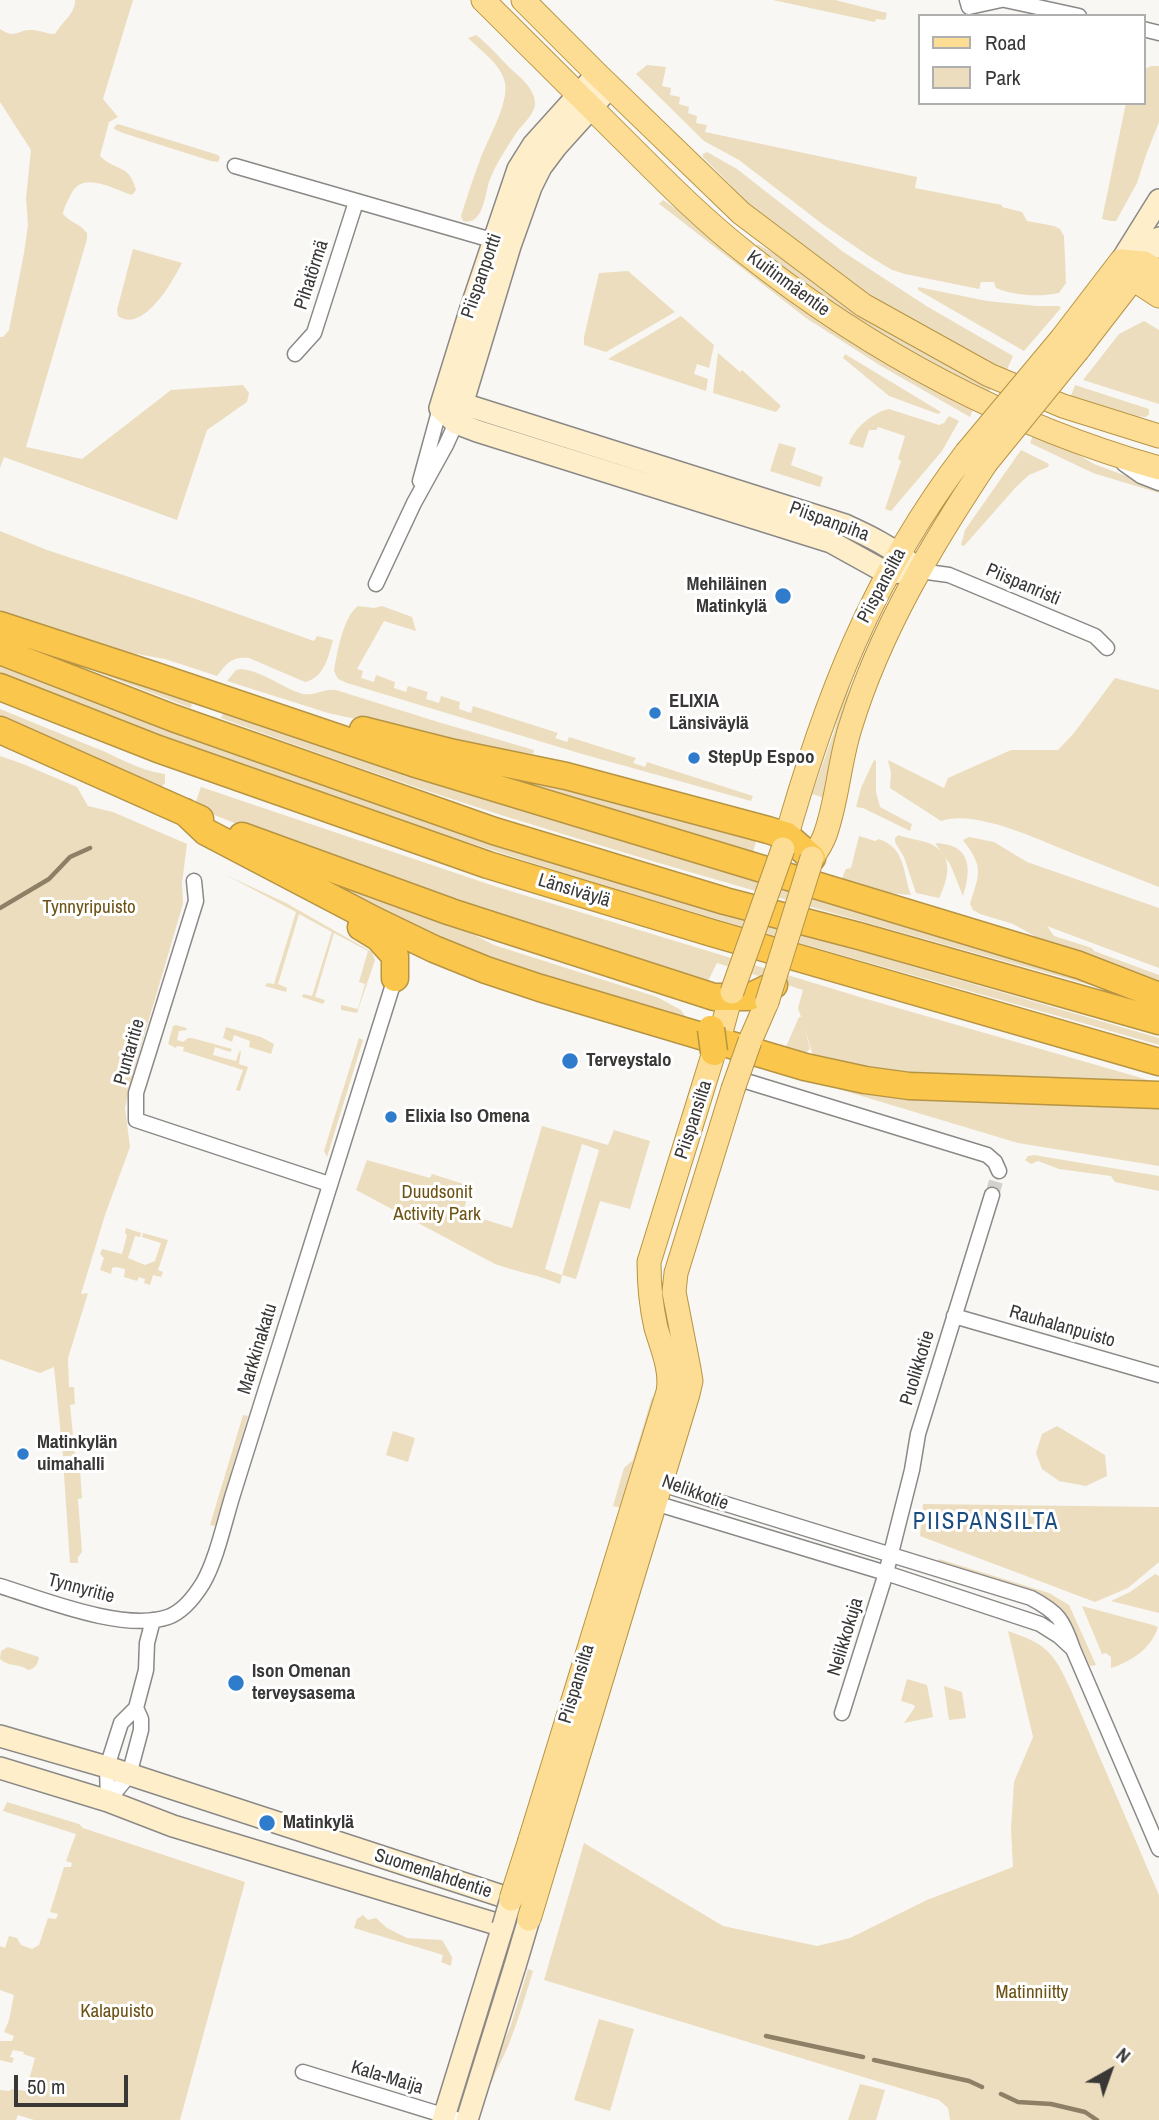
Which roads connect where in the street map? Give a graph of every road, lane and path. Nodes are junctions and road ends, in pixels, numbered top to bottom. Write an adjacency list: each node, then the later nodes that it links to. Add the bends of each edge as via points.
1 (483, 0): 7 (main road, Kuitinmäentie)
2 (523, 0): 6 (main road, Kuitinmäentie)
3 (1003, 0): 4 (street); 5 (street)
4 (968, 4)
5 (1070, 14)
6 (603, 81): 7 (main road, Piispanportti); 18 (main road, Kuitinmäentie, via 741,213 863,305 989,375 1063,406)
7 (585, 102): 12 (main road, Piispanportti, via 533,145 518,169); 19 (main road, Kuitinmäentie, via 736,245 849,328 975,399)
8 (235, 166): 10 (street)
9 (1159, 200): 13 (main road, Piispansilta)
10 (356, 202): 12 (street); 15 (street, Pihatörmä, via 314,333)
11 (1159, 238): 13 (main road, Piispansilta)
12 (502, 243): 16 (main road, Piispanportti, via 466,321); 17 (main road, Piispanportti)
13 (1139, 269): 14 (main road); 20 (main road, Piispansilta, bridge)
14 (1159, 296)
15 (295, 354)
16 (440, 408): 17 (main road, Piispanpiha); 23 (street, Piispanportti)
17 (459, 414): 23 (street, Piispanportti); 24 (main road, Piispanpiha, via 845,525); 26 (main road, Piispanpiha, via 831,542)
18 (1159, 436)
19 (1109, 453): 21 (main road, Kuitinmäentie); 22 (street)
20 (976, 458): 24 (main road, Piispansilta, via 936,492); 25 (main road, Piispansilta)
21 (1159, 468)
22 (1159, 483)
23 (414, 503): 27 (street, Piispanportti)
24 (899, 553): 25 (main road, Piispanpiha); 26 (main road, Piispansilta)
25 (920, 571): 26 (main road); 29 (street, Piispanristi, via 949,575 1095,636); 36 (main road, Piispansilta, via 870,673 851,724 824,837)
26 (887, 573): 35 (main road, Piispansilta, via 837,682)
27 (376, 584)
28 (0, 625): 32 (highway)
29 (1107, 648)
30 (0, 651): 43 (highway, Länsiväylä, via 173,718 494,831 725,901)
31 (0, 687): 45 (highway, Länsiväylä, via 158,749 488,865)
32 (243, 705): 35 (highway, via 566,776); 42 (highway, via 413,763 1079,965)
33 (0, 730): 34 (highway)
34 (185, 812): 37 (highway, via 206,832); 40 (highway, via 451,912)
35 (785, 843): 36 (highway); 41 (main road, Piispansilta, bridge)
36 (812, 858): 41 (main road, Piispansilta, bridge)
37 (267, 864): 39 (highway, via 313,900 386,943 395,956); 47 (highway, via 374,920 486,970 805,1067 909,1086)
38 (194, 881): 49 (street, Puntaritie, via 196,901 136,1093 136,1119)
39 (395, 978): 49 (street, Markkinakatu)
40 (663, 980): 41 (highway, via 714,997); 44 (highway, via 705,1016)
41 (751, 995): 44 (main road, Piispansilta); 46 (main road, Piispansilta, bridge, via 750,1041)
42 (1159, 996)
43 (1159, 1021)
44 (716, 1038): 53 (main road, Piispansilta, via 649,1262 649,1288 670,1382)
45 (1159, 1062)
46 (741, 1085): 48 (street, via 986,1155); 54 (main road, Piispansilta, via 677,1273 674,1292 691,1381)
47 (1159, 1095)
48 (999, 1171)
49 (329, 1184): 58 (street, Markkinakatu, via 203,1584 181,1609)
50 (992, 1195): 51 (street, Puolikkotie)
51 (954, 1316): 52 (street, Rauhalanpuisto); 55 (street, Puolikkotie, via 918,1434)
52 (1159, 1374)
53 (637, 1487): 54 (street, Nelikkotie); 67 (main road, Piispansilta)
54 (658, 1493): 55 (street, Nelikkotie); 56 (street, Nelikkotie); 67 (main road, Piispansilta)
55 (889, 1555): 56 (street, Puolikkotie); 59 (street, Nelikkotie, via 1031,1598 1051,1609 1065,1625)
56 (886, 1573): 59 (street, Nelikkotie, via 1040,1624); 61 (street, Nelikkokuja)
57 (0, 1586): 58 (street, Tynnyritie, via 106,1618)
58 (153, 1620): 60 (street)
59 (1073, 1649): 68 (street, Nelikkotie)
60 (136, 1708): 63 (street, via 121,1723); 65 (street, via 141,1730)
61 (842, 1713)
62 (0, 1736): 63 (main road, Suomenlahdentie)
63 (107, 1767): 65 (main road, Suomenlahdentie); 66 (street)
64 (0, 1768): 66 (main road, Suomenlahdentie)
65 (129, 1775): 66 (street); 69 (main road, Suomenlahdentie)
66 (108, 1801): 71 (main road, Suomenlahdentie, via 173,1826)
67 (540, 1843): 69 (main road, Piispansilta, bridge); 70 (main road, Piispansilta, bridge)
68 (1159, 1849)
69 (512, 1899): 70 (main road, Suomenlahdentie); 71 (main road, Piispansilta, bridge)
70 (529, 1919): 71 (main road, Suomenlahdentie); 74 (main road, Piispansilta, bridge)
71 (503, 1926): 73 (main road, Piispansilta)
72 (303, 2072): 73 (street, Kala-Maija)
73 (449, 2119)
74 (467, 2120)

